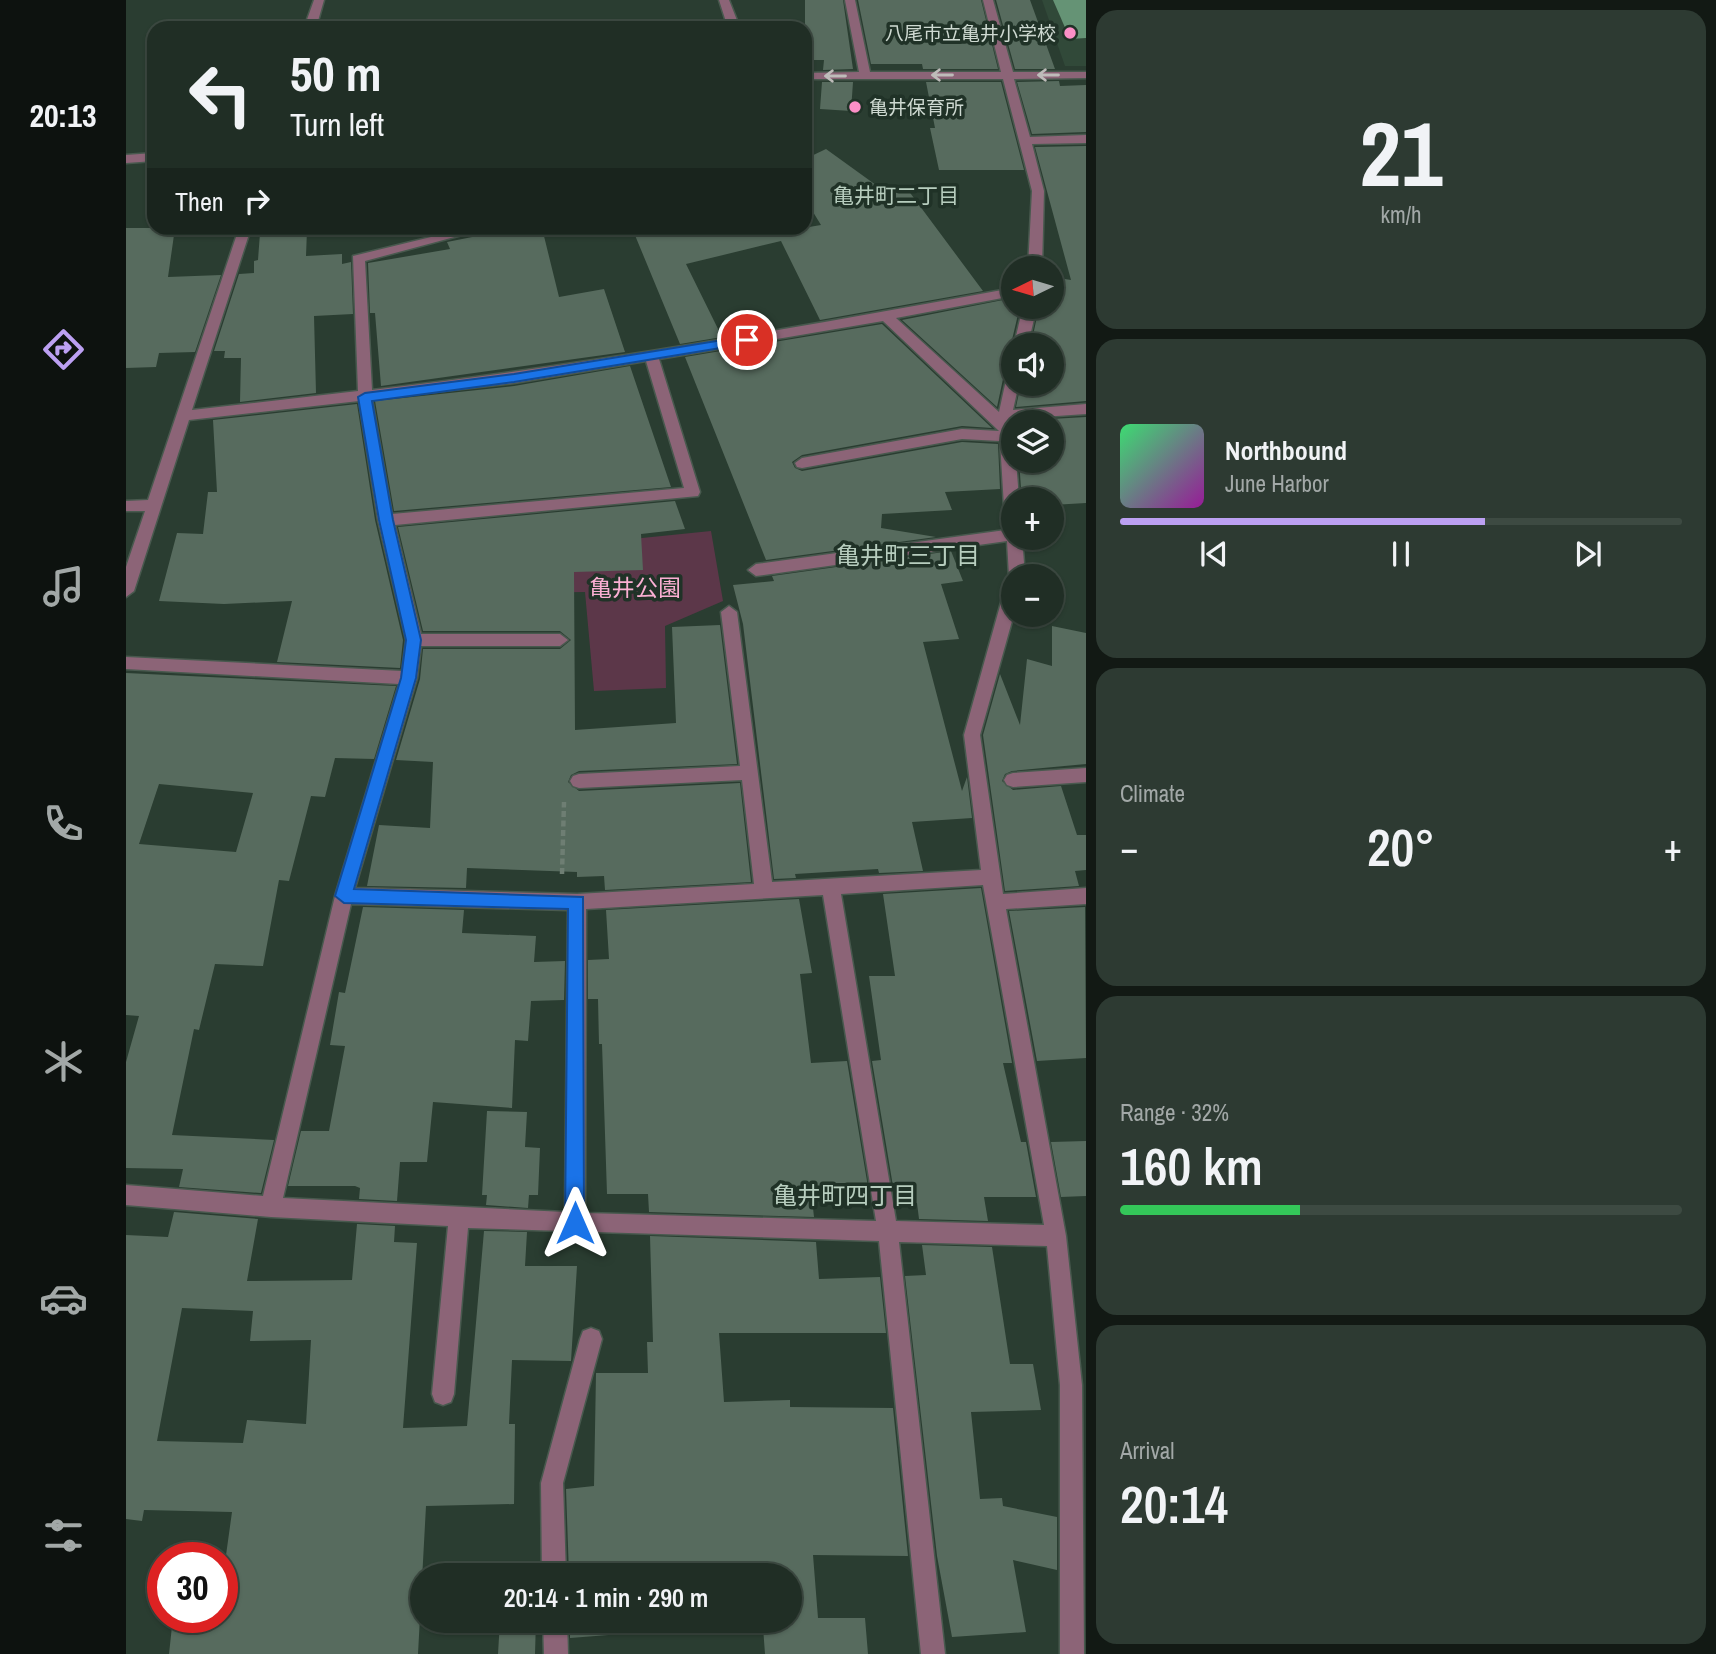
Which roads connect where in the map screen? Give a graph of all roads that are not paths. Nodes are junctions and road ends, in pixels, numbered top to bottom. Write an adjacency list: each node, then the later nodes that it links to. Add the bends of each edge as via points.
1 (319, 0): 5 (street)
2 (724, 0): 6 (street)
3 (850, 0): 10 (street)
4 (988, 0): 7 (street)
5 (312, 21)
6 (732, 21)
7 (1010, 75): 8 (street, one-way to 7); 10 (street, one-way to 10); 12 (street)
8 (1086, 75)
9 (812, 76): 10 (street, one-way to 9)
10 (865, 76)
11 (1086, 139): 12 (street)
12 (1026, 141): 17 (street, via 1038,191)
13 (147, 158): 14 (street)
14 (126, 159)
15 (243, 235): 24 (street)
16 (453, 235): 21 (street, via 358,258)
17 (1035, 256)
18 (1001, 294): 19 (street)
19 (886, 316): 20 (street); 25 (street)
20 (651, 355): 21 (street); 30 (street, via 693,492)
21 (365, 397): 24 (street); 30 (street)
22 (1086, 409): 23 (street)
23 (1064, 414)
24 (184, 415): 28 (street)
25 (1001, 421)
26 (1001, 427): 27 (street)
27 (802, 463)
28 (154, 505): 29 (street); 33 (street)
29 (126, 506)
30 (386, 520): 36 (street)
31 (1001, 538): 32 (street)
32 (756, 570)
33 (126, 591)
34 (729, 612): 40 (street)
35 (1002, 627): 44 (street, via 972,735)
36 (414, 640): 37 (street); 39 (street)
37 (561, 640)
38 (126, 663): 39 (street)
39 (409, 678): 47 (street)
40 (748, 773): 43 (street); 46 (street)
41 (1086, 775): 42 (street)
42 (1013, 780)
43 (579, 781)
44 (991, 877): 45 (street); 50 (street)
45 (831, 887): 46 (street); 55 (street)
46 (764, 891): 49 (street)
47 (344, 896): 49 (street); 52 (street)
48 (1086, 896): 50 (street)
49 (569, 902): 54 (street)
50 (998, 902): 56 (street)
51 (126, 1195): 52 (street)
52 (271, 1207): 53 (street)
53 (459, 1217): 54 (street); 58 (street)
54 (575, 1223): 55 (street)
55 (888, 1233): 56 (street); 63 (street)
56 (1056, 1236): 61 (street, via 1071,1385)
57 (591, 1339): 59 (street, via 552,1483)
58 (443, 1394)
59 (554, 1563)
60 (555, 1633): 62 (street)
61 (1077, 1642)
62 (556, 1654)
63 (933, 1654)

